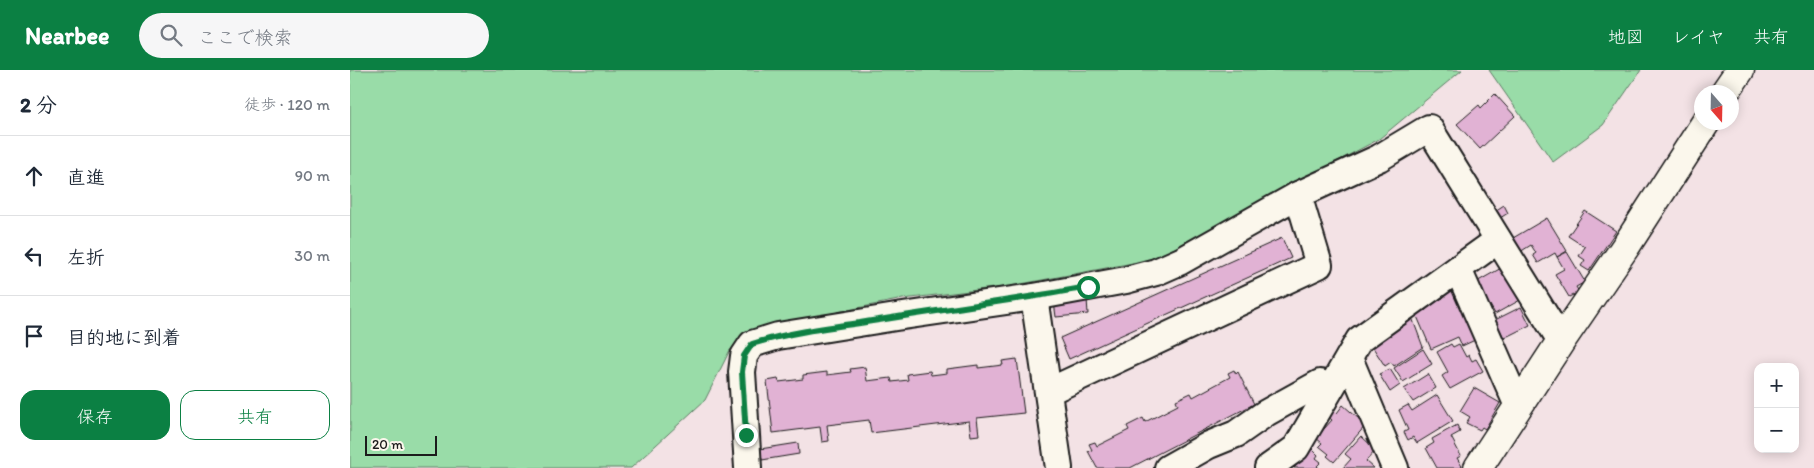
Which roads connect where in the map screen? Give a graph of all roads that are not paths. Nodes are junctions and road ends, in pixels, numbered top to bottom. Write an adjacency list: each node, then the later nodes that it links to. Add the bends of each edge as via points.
1 (1740, 70): 2 (street)
2 (1730, 85)
3 (1701, 130): 8 (street)
4 (1298, 195): 5 (street, via 1379,158 1429,128); 7 (street, via 1156,272); 11 (street, via 1319,265)
5 (1498, 240): 6 (street); 8 (street)
6 (1458, 269): 9 (street, via 1359,340); 12 (street)
7 (1034, 297): 13 (street, via 886,318 778,336 752,344 744,356 742,372); 14 (street)
8 (1561, 342): 12 (street)
9 (1349, 358): 16 (street, via 1296,448); 17 (street)
10 (1320, 383): 15 (street, via 1236,434)
11 (1056, 388)
12 (1518, 406): 18 (street)
13 (748, 468)
14 (1058, 468)
15 (1168, 468)
16 (1268, 468)
17 (1395, 468)
18 (1478, 468)

